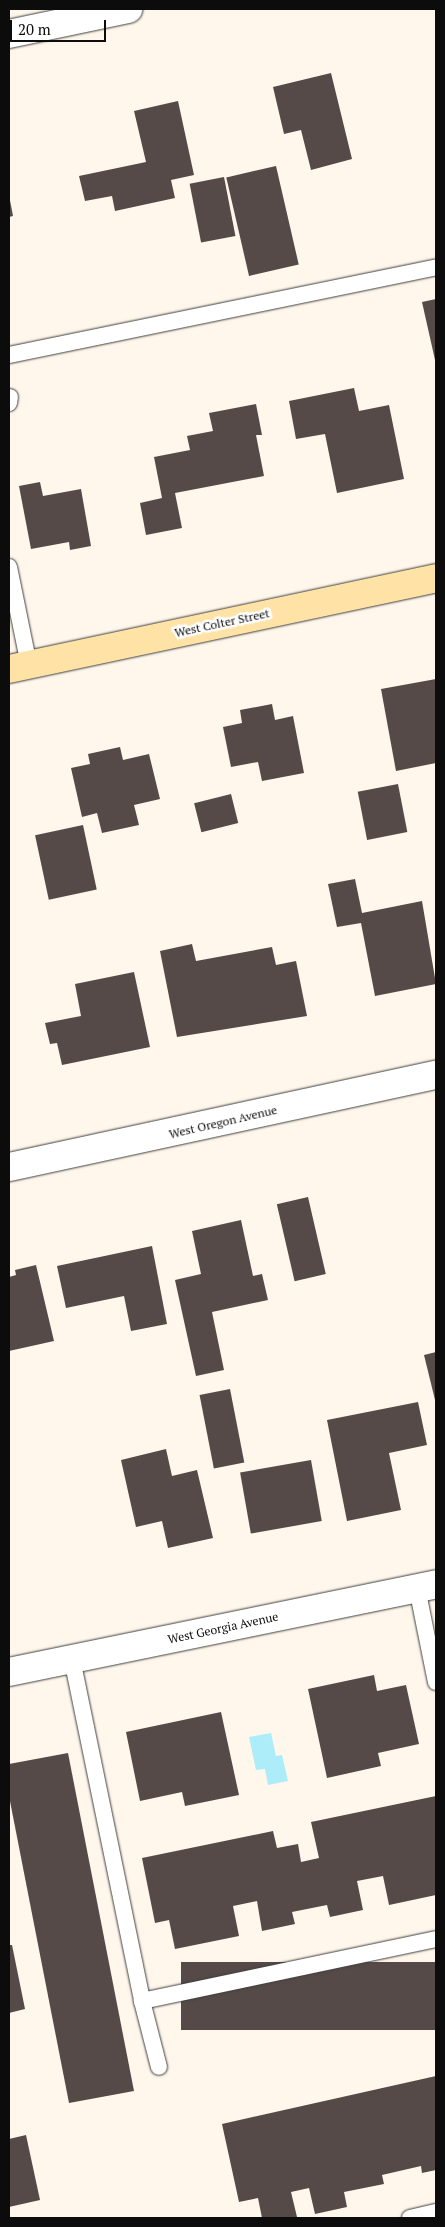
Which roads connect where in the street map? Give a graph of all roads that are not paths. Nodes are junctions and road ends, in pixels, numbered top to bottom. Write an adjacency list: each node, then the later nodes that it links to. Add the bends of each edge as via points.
1 (128, 9): 2 (street)
2 (9, 34)
3 (436, 267): 4 (lane)
4 (9, 355)
5 (9, 567): 7 (lane)
6 (436, 578): 7 (street, West Colter Street)
7 (19, 667)
8 (436, 1075): 9 (street, West Oregon Avenue)
9 (9, 1167)
10 (427, 1586): 11 (street, West Georgia Avenue); 13 (lane)
11 (72, 1659): 12 (street, West Georgia Avenue); 15 (lane)
12 (9, 1672)
13 (436, 1682)
14 (436, 1939): 15 (lane)
15 (142, 2001): 16 (lane)
16 (159, 2067)
17 (436, 2212): 18 (lane)
18 (410, 2218)

